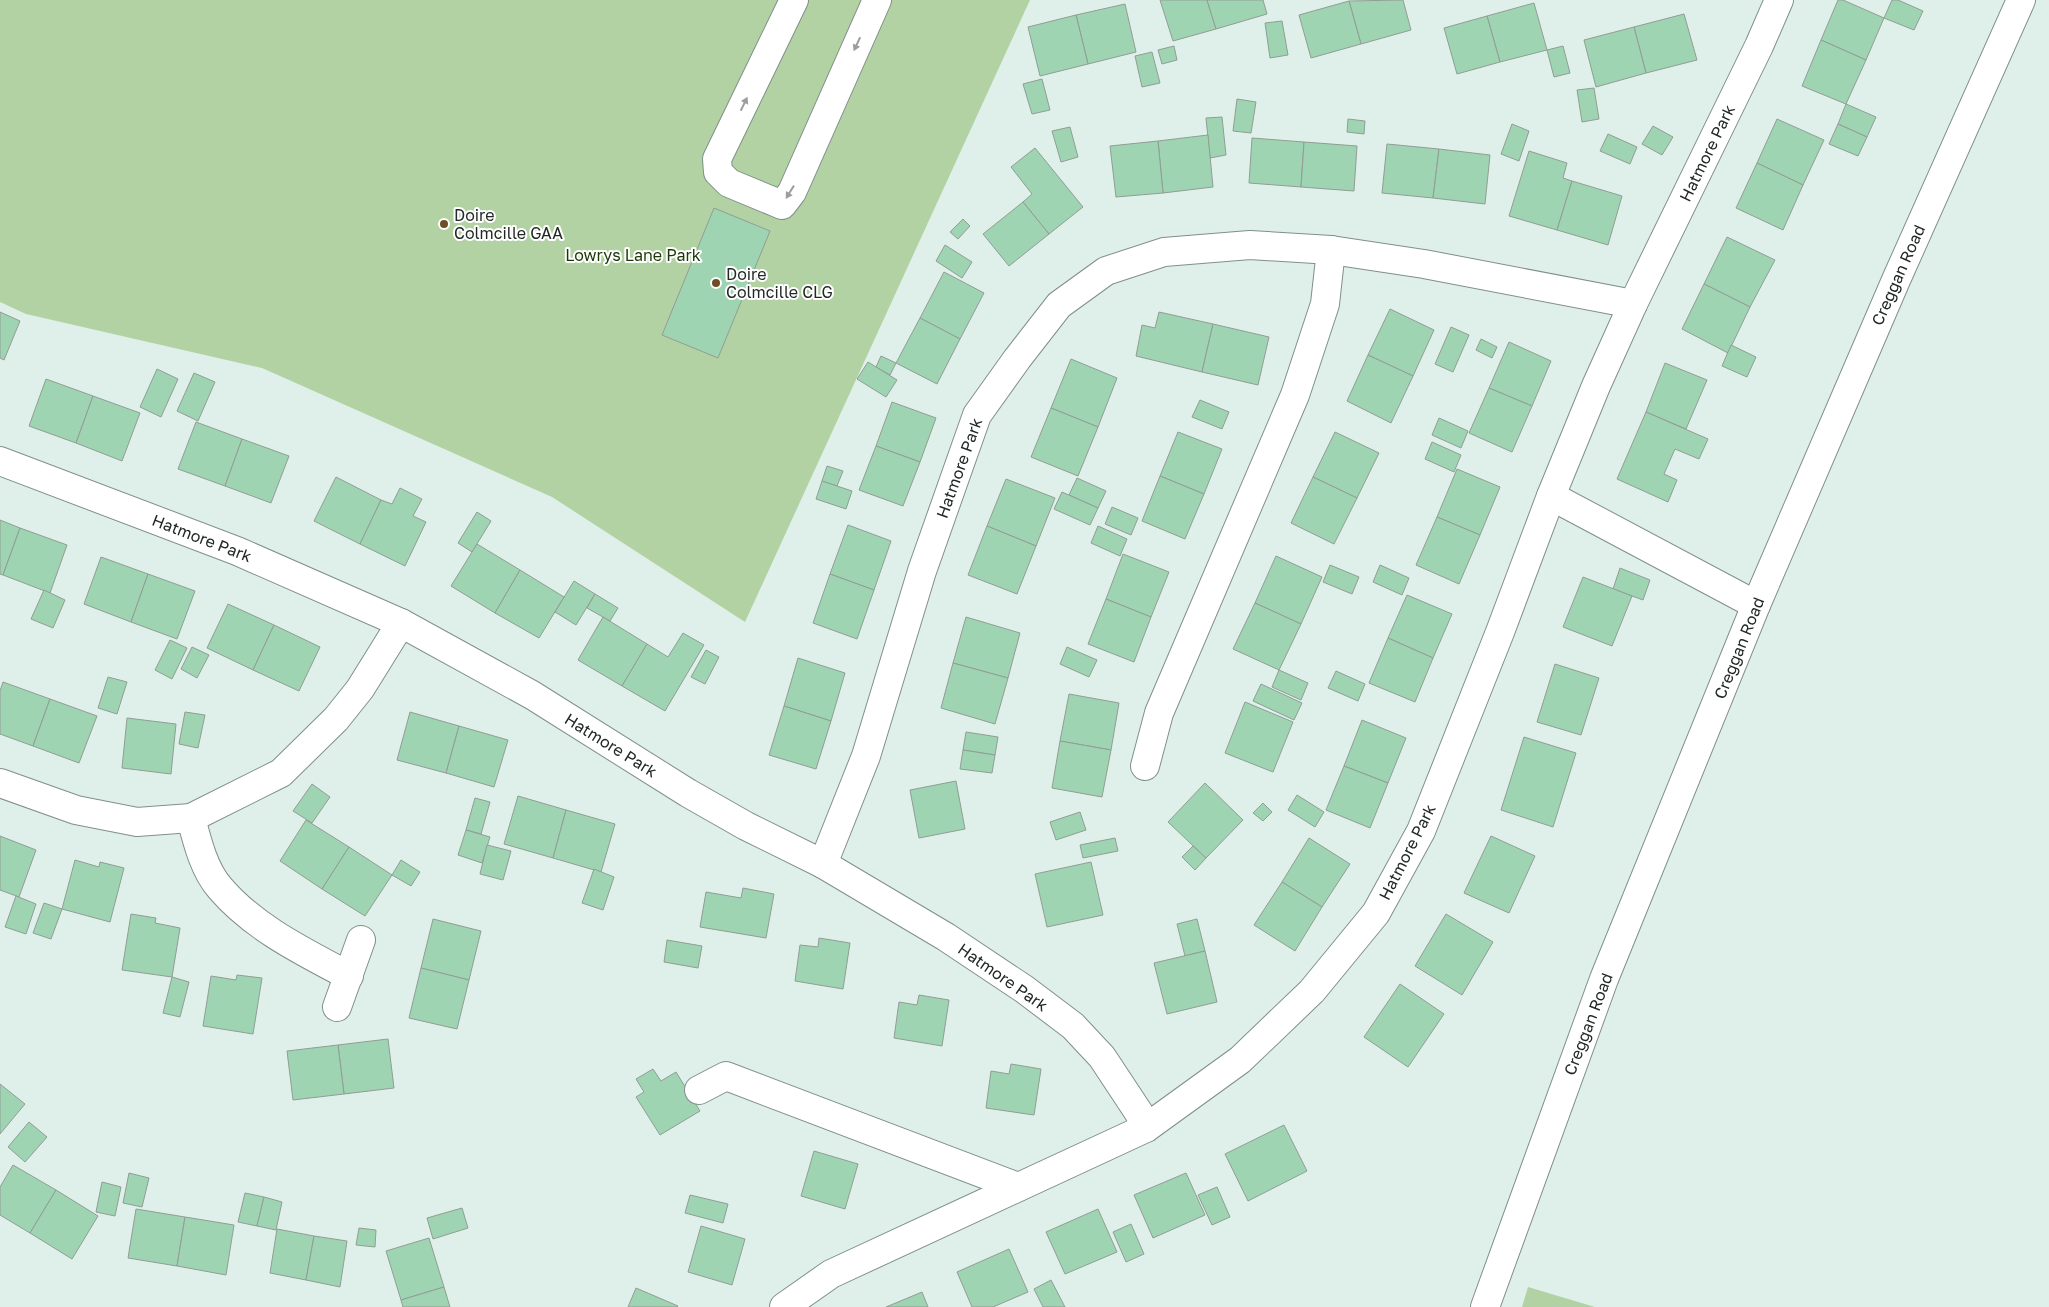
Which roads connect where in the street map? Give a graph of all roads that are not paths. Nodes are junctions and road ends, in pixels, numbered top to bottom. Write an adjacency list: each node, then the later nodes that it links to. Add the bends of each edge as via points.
1 (794, 0): 2 (street, one-way to 1, via 792,192 782,205 729,183 718,172 717,160)
2 (877, 0)
3 (1779, 0): 6 (street, Hatmore Park)
4 (2021, 0): 9 (street, Creggan Road)
5 (1331, 250): 6 (street, Hatmore Park, via 1424,264); 11 (street, via 1325,304 1295,395 1159,713); 14 (street, Hatmore Park, via 1250,245 1164,252 1106,271 1059,304 977,415 922,570 866,756)
6 (1634, 304): 8 (street, Hatmore Park)
7 (0, 461): 10 (street, Hatmore Park, via 237,551)
8 (1551, 496): 9 (street); 19 (street, Hatmore Park, via 1422,830 1376,913 1312,991 1240,1060)
9 (1756, 606): 22 (street, Creggan Road, via 1604,979)
10 (401, 622): 13 (street, via 360,689 336,719 281,773); 14 (street, Hatmore Park, via 532,695 746,826)
11 (1145, 766)
12 (0, 783): 13 (street, via 76,810 137,822)
13 (191, 818): 16 (street, via 202,855 219,888 256,921)
14 (823, 864): 19 (street, Hatmore Park, via 946,937 1073,1026 1102,1057)
15 (361, 940): 16 (street)
16 (349, 976): 17 (street)
17 (337, 1007)
18 (699, 1090): 20 (street, via 726,1076)
19 (1146, 1128): 20 (street, Hatmore Park)
20 (1018, 1187): 21 (street, Hatmore Park, via 831,1274)
21 (784, 1307)
22 (1485, 1307)

